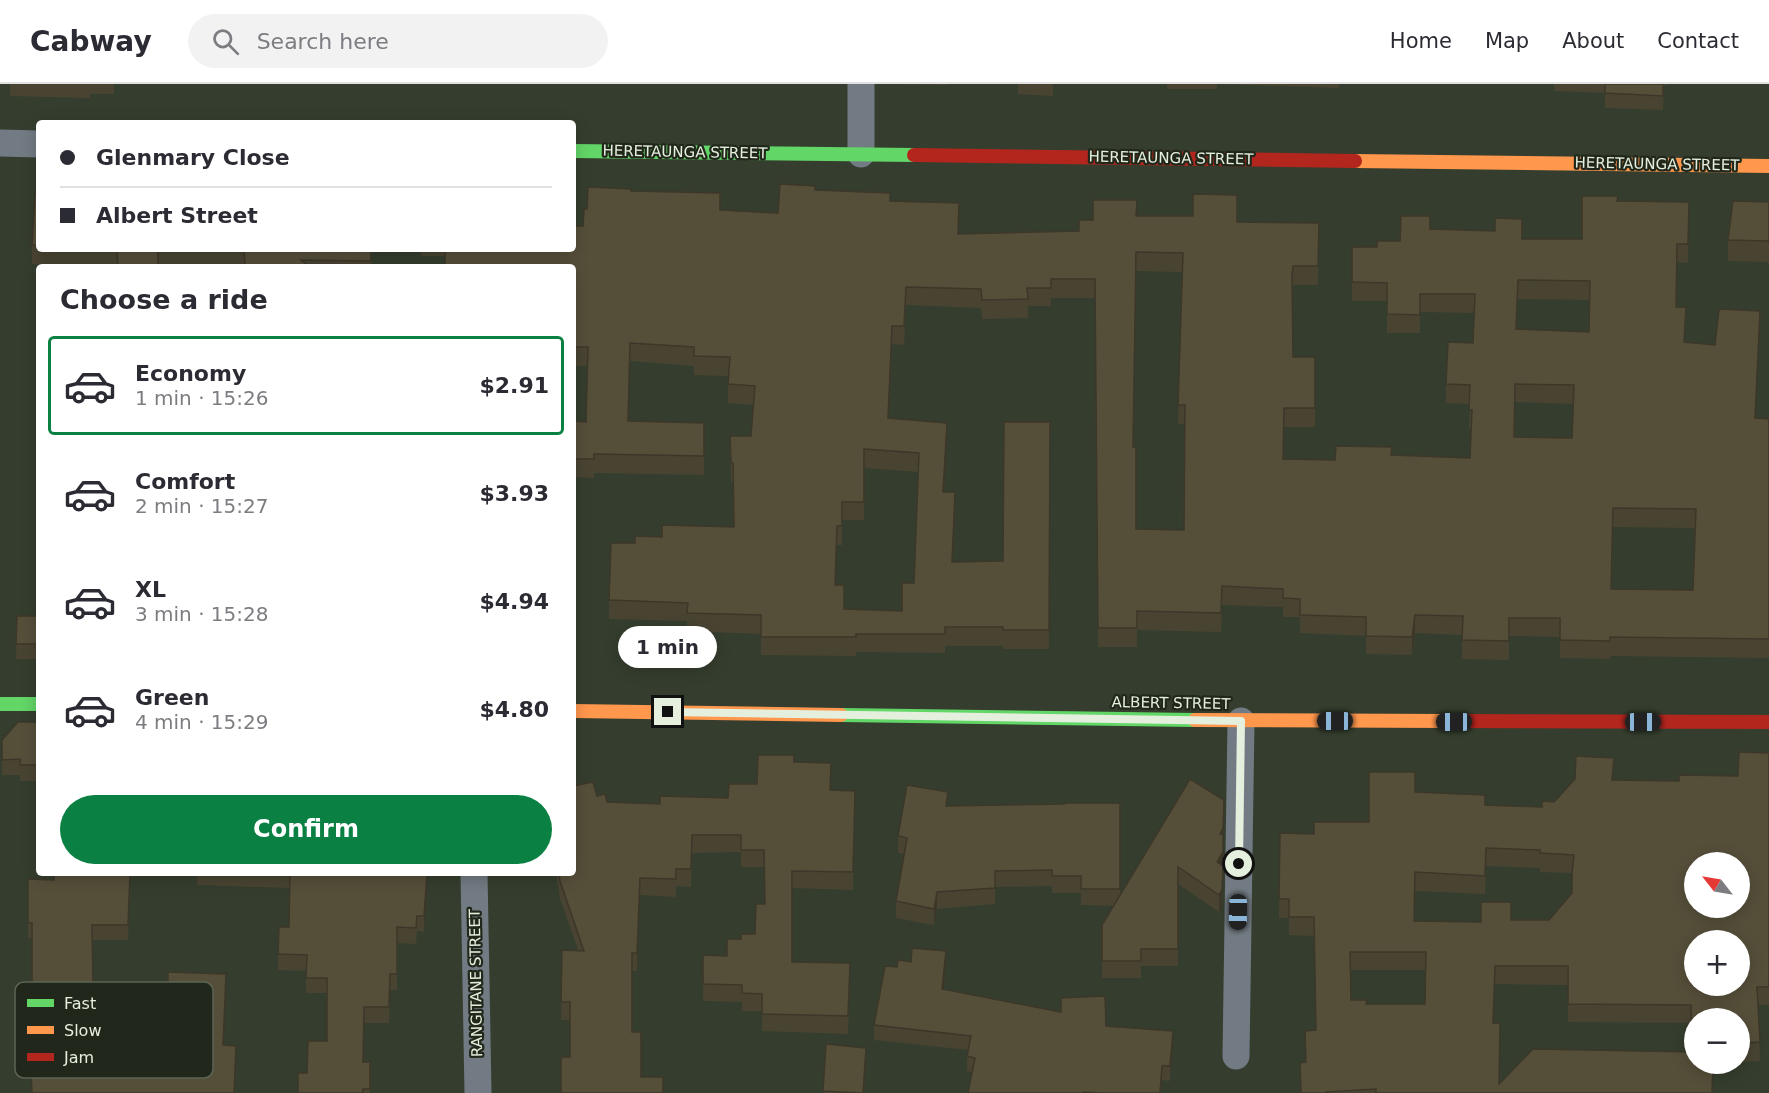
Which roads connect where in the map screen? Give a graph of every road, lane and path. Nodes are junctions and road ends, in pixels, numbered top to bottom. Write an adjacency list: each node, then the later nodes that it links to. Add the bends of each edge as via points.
1 (861, 84): 5 (street)
2 (0, 143): 3 (street)
3 (36, 144)
4 (576, 150): 5 (street, HERETAUNGA STREET)
5 (861, 154): 6 (street, HERETAUNGA STREET)
6 (1769, 166)
7 (0, 704): 8 (street)
8 (36, 704)
9 (576, 711): 10 (street, ALBERT STREET)
10 (1241, 721): 11 (street, ALBERT STREET); 13 (street)
11 (1769, 722)
12 (474, 876): 14 (street, RANGITANE STREET)
13 (1236, 1056)
14 (478, 1093)

